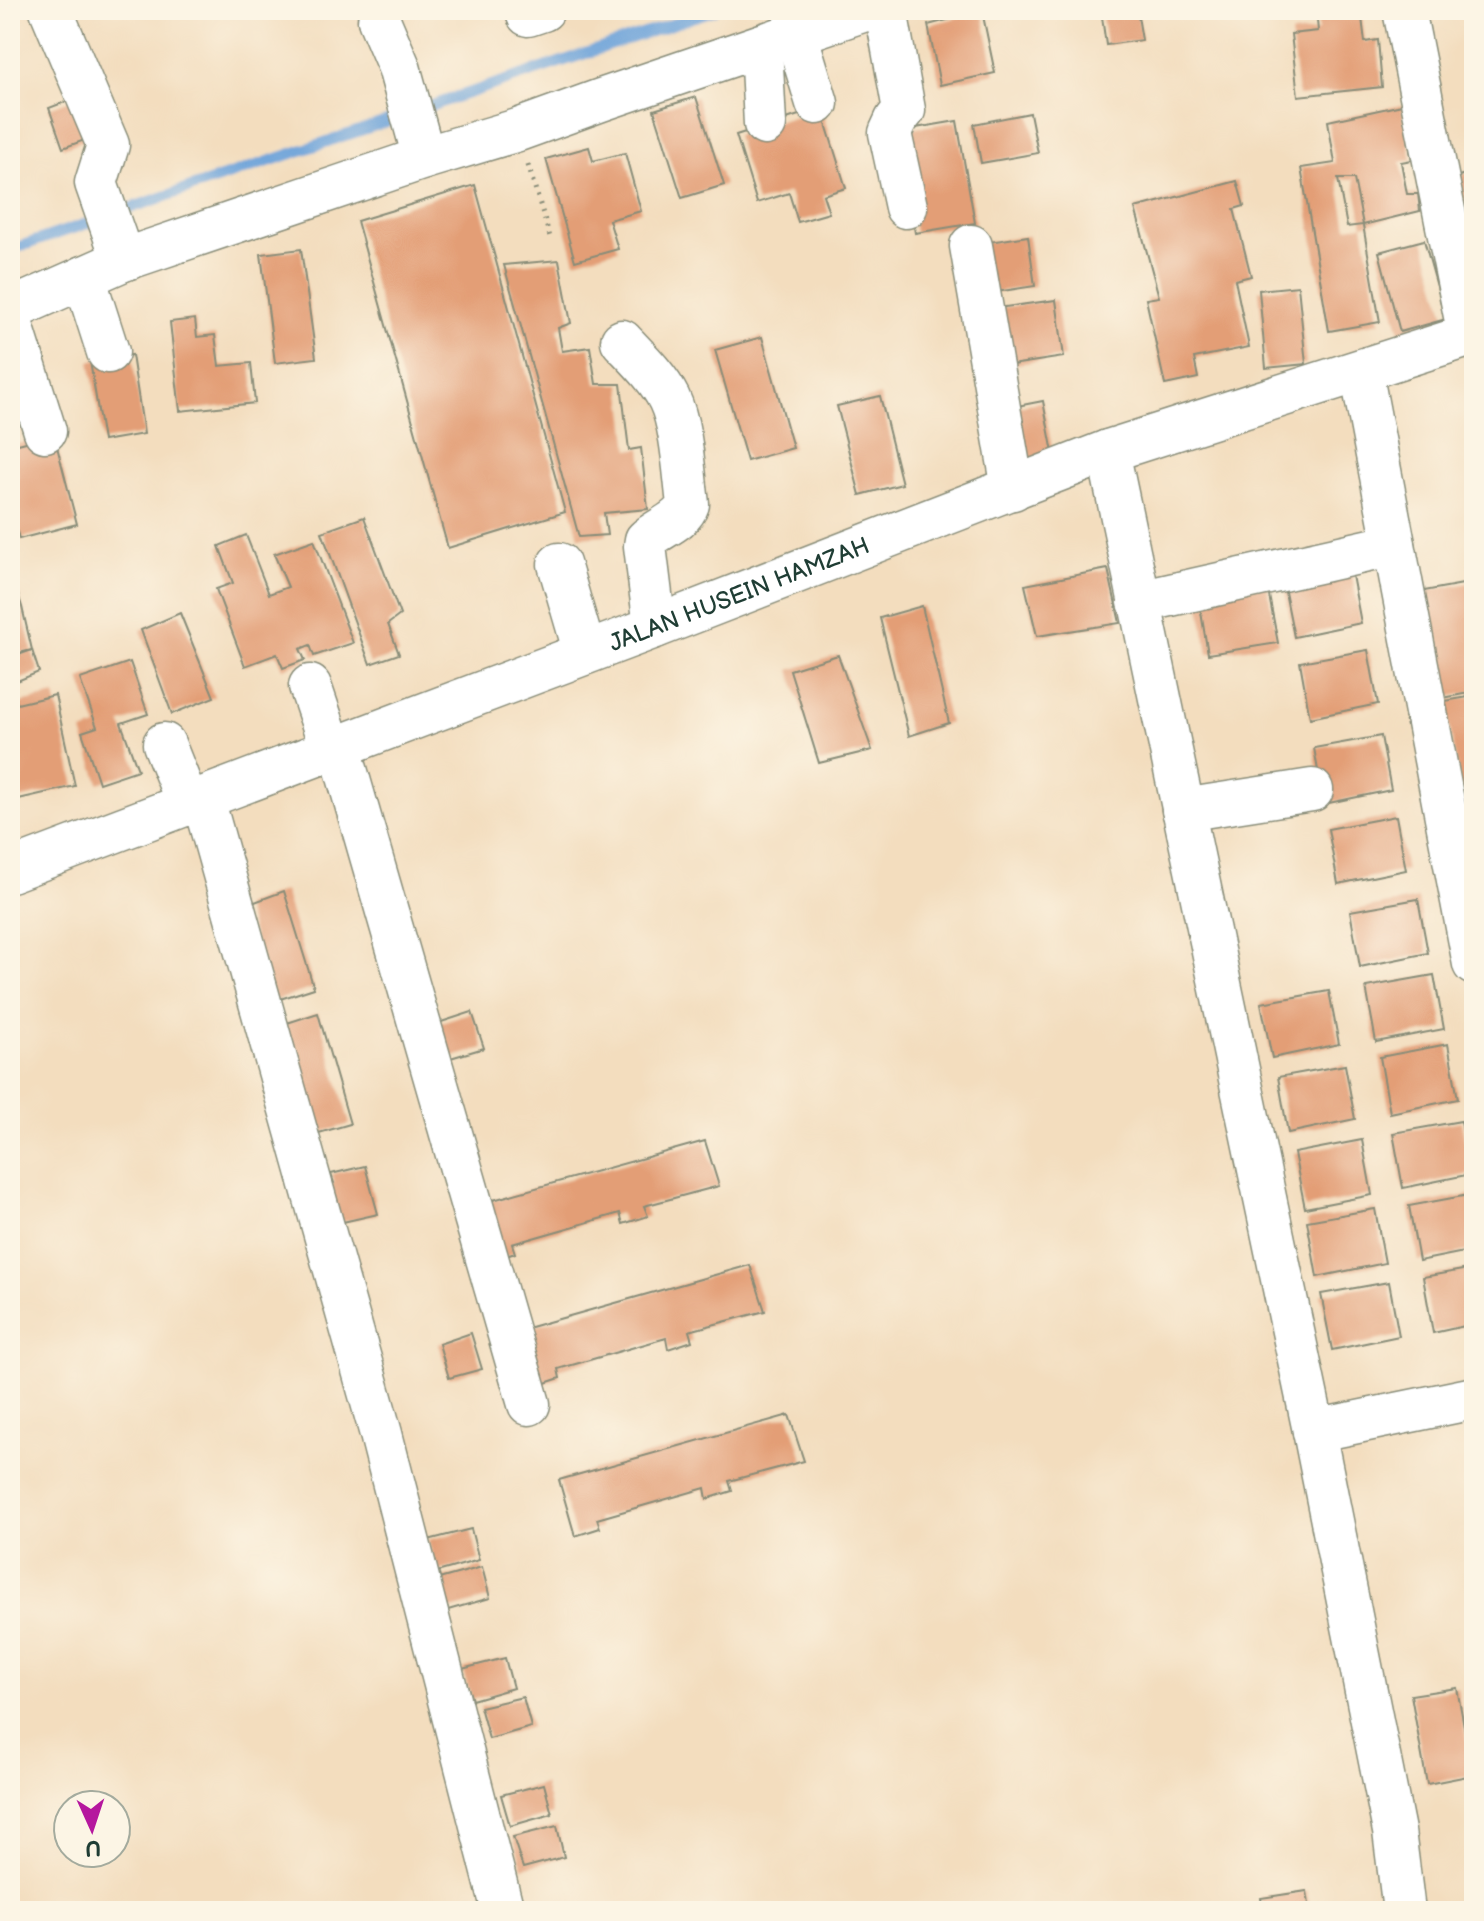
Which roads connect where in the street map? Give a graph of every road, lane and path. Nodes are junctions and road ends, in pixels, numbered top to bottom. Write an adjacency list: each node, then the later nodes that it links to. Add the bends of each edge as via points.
1 (51, 10): 14 (street, via 108,145 96,183)
2 (865, 10): 6 (street)
3 (886, 10): 11 (street, via 904,110 890,133)
4 (1404, 10): 18 (street)
5 (379, 20): 10 (street, via 399,67)
6 (792, 30): 7 (street); 8 (street); 9 (street)
7 (817, 103)
8 (765, 124)
9 (518, 130): 10 (street); 12 (path)
10 (421, 147): 14 (street)
11 (906, 207)
12 (550, 237)
13 (971, 246): 24 (street)
14 (118, 248): 15 (street)
15 (84, 277): 16 (street); 20 (street)
16 (10, 310)
17 (10, 319): 22 (street)
18 (1471, 335): 21 (street, JALAN HUSEIN HAMZAH)
19 (622, 341): 28 (street, via 670,401 688,504 679,517 646,540)
20 (108, 352)
21 (1361, 371): 23 (street, JALAN HUSEIN HAMZAH); 25 (street)
22 (45, 431)
23 (1108, 451): 24 (street, JALAN HUSEIN HAMZAH); 27 (street)
24 (1013, 489): 28 (street, JALAN HUSEIN HAMZAH)
25 (1394, 545): 27 (street); 37 (street)
26 (559, 564): 29 (street)
27 (1139, 602): 35 (street)
28 (655, 627): 29 (street, JALAN HUSEIN HAMZAH)
29 (585, 653): 32 (street, JALAN HUSEIN HAMZAH)
30 (310, 686): 32 (street)
31 (164, 744): 34 (street)
32 (335, 746): 34 (street, JALAN HUSEIN HAMZAH); 39 (street)
33 (1312, 790): 35 (street)
34 (195, 802): 36 (street, JALAN HUSEIN HAMZAH); 41 (street, via 381,1434)
35 (1183, 810): 40 (street)
36 (10, 871)
37 (1474, 964)
38 (1474, 1398): 40 (street)
39 (529, 1404)
40 (1314, 1431): 42 (street, via 1394,1831)
41 (503, 1911)
42 (1404, 1911)

